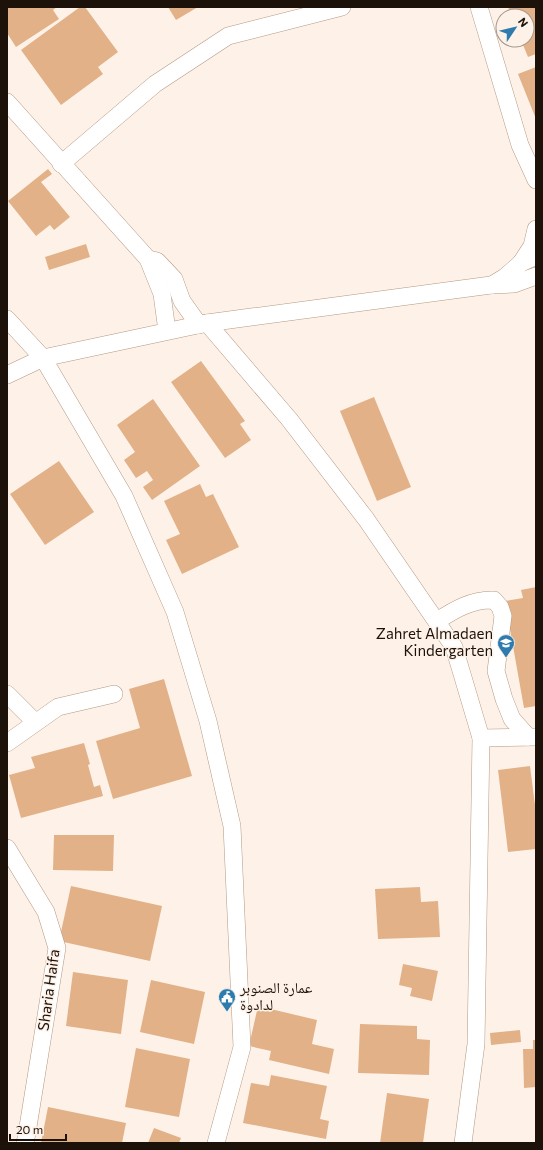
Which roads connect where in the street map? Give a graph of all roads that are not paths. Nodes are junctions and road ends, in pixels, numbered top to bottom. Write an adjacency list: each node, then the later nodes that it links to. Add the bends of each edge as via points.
1 (342, 7): 4 (street, via 228,36 155,84)
2 (479, 7): 5 (street, via 520,145)
3 (7, 102): 4 (street)
4 (61, 164): 7 (street)
5 (536, 180)
6 (536, 230): 8 (street)
7 (148, 259): 12 (street, via 158,261 174,279 182,301); 13 (street, via 162,294)
8 (529, 260): 10 (street)
9 (536, 276): 10 (street, via 514,284)
10 (491, 285): 12 (street)
11 (7, 319): 14 (street)
12 (203, 324): 13 (street); 16 (street, via 289,419 366,519)
13 (167, 331): 14 (street)
14 (43, 358): 15 (street); 25 (street, via 124,496 175,612 208,720 232,826 242,1047)
15 (7, 375)
16 (437, 621): 20 (street, via 456,609 482,599 494,600 500,607 503,616 496,671 512,719); 21 (street, via 454,647)
17 (7, 694): 19 (street)
18 (114, 694): 19 (street, via 58,707)
19 (35, 722): 22 (street)
20 (532, 737): 21 (street)
21 (481, 738): 26 (street, via 476,1044)
22 (7, 743)
23 (7, 848): 24 (street, Sharia Haifa, via 46,912 57,948)
24 (25, 1143)
25 (216, 1143)
26 (464, 1143)

